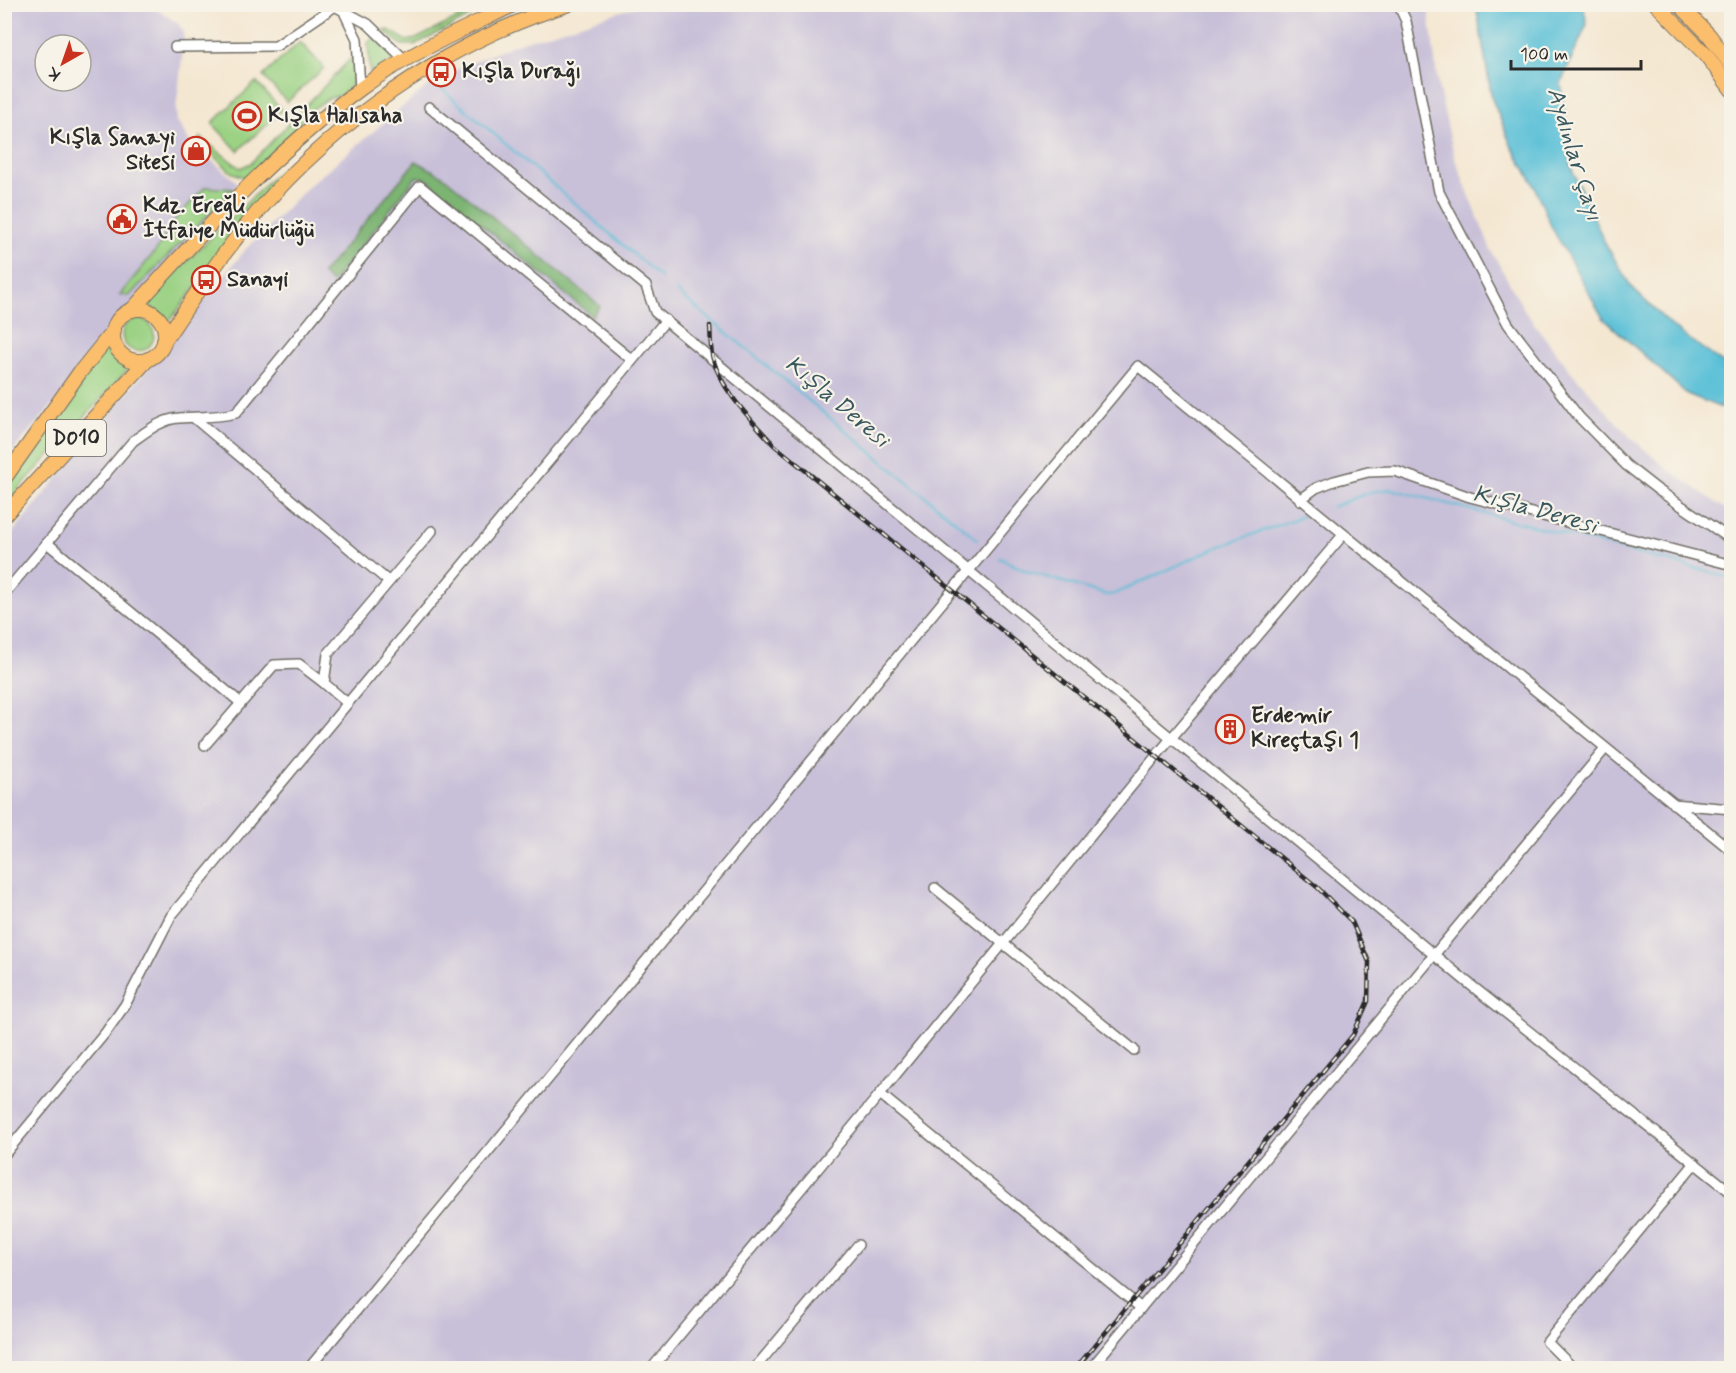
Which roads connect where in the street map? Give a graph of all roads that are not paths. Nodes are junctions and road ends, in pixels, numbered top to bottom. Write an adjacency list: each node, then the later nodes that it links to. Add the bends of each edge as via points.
1 (515, 4): 9 (highway, D010)
2 (569, 4): 17 (highway, D010, via 461,47 330,142 273,196 225,253)
3 (1398, 4): 26 (street, via 1406,21 1439,192 1508,324 1579,417 1626,465)
4 (1656, 4): 12 (highway, via 1706,55)
5 (1679, 4): 10 (highway, via 1709,35)
6 (334, 6): 7 (street); 8 (street, via 276,46)
7 (345, 14): 9 (street, via 368,24); 11 (street, via 357,39)
8 (175, 47)
9 (405, 60): 11 (highway, D010)
10 (1731, 66)
11 (360, 89): 14 (highway, D010, via 247,188)
12 (1731, 90)
13 (429, 107): 15 (street, via 646,286 655,312)
14 (132, 310): 16 (highway, D010, via 120,318); 17 (highway, via 156,316 162,323)
15 (666, 320): 19 (street); 29 (street)
16 (114, 330): 18 (highway, via 115,346 126,357); 21 (highway, D010)
17 (164, 341): 18 (highway, D010, via 156,355)
18 (148, 359): 23 (highway, D010)
19 (632, 360): 20 (street, via 420,186 236,413); 33 (street)
20 (194, 418): 27 (street, via 178,418 155,426 133,441); 30 (street)
21 (4, 479)
22 (1300, 500): 25 (street); 28 (street, via 1334,481 1368,472 1395,471 1470,496); 29 (street, via 1138,366)
23 (4, 516)
24 (432, 531): 30 (street)
25 (1343, 535): 35 (street); 37 (street)
26 (1731, 540)
27 (47, 543): 31 (street); 34 (street)
28 (1731, 565)
29 (970, 570): 35 (street); 53 (street)
30 (388, 581): 32 (street, via 328,654)
31 (4, 594)
32 (324, 683): 33 (street); 34 (street, via 299,664 274,664)
33 (346, 702): 46 (street, via 171,916 125,1005)
34 (241, 703): 36 (street)
35 (1173, 737): 42 (street); 43 (street)
36 (205, 745)
37 (1605, 749): 38 (street); 43 (street)
38 (1673, 804): 39 (street); 40 (street)
39 (1731, 809)
40 (1731, 851)
41 (935, 888): 42 (street)
42 (1004, 943): 44 (street); 45 (street)
43 (1434, 954): 47 (street); 52 (street)
44 (1134, 1050)
45 (880, 1094): 52 (street); 54 (street)
46 (4, 1155)
47 (1695, 1163): 48 (street); 57 (street, via 1547,1342)
48 (1706, 1172): 49 (street); 50 (street)
49 (1731, 1183)
50 (1731, 1193)
51 (858, 1245): 55 (street)
52 (1141, 1308): 56 (street)
53 (309, 1368)
54 (652, 1368)
55 (755, 1368)
56 (1091, 1368)
57 (1574, 1368)

